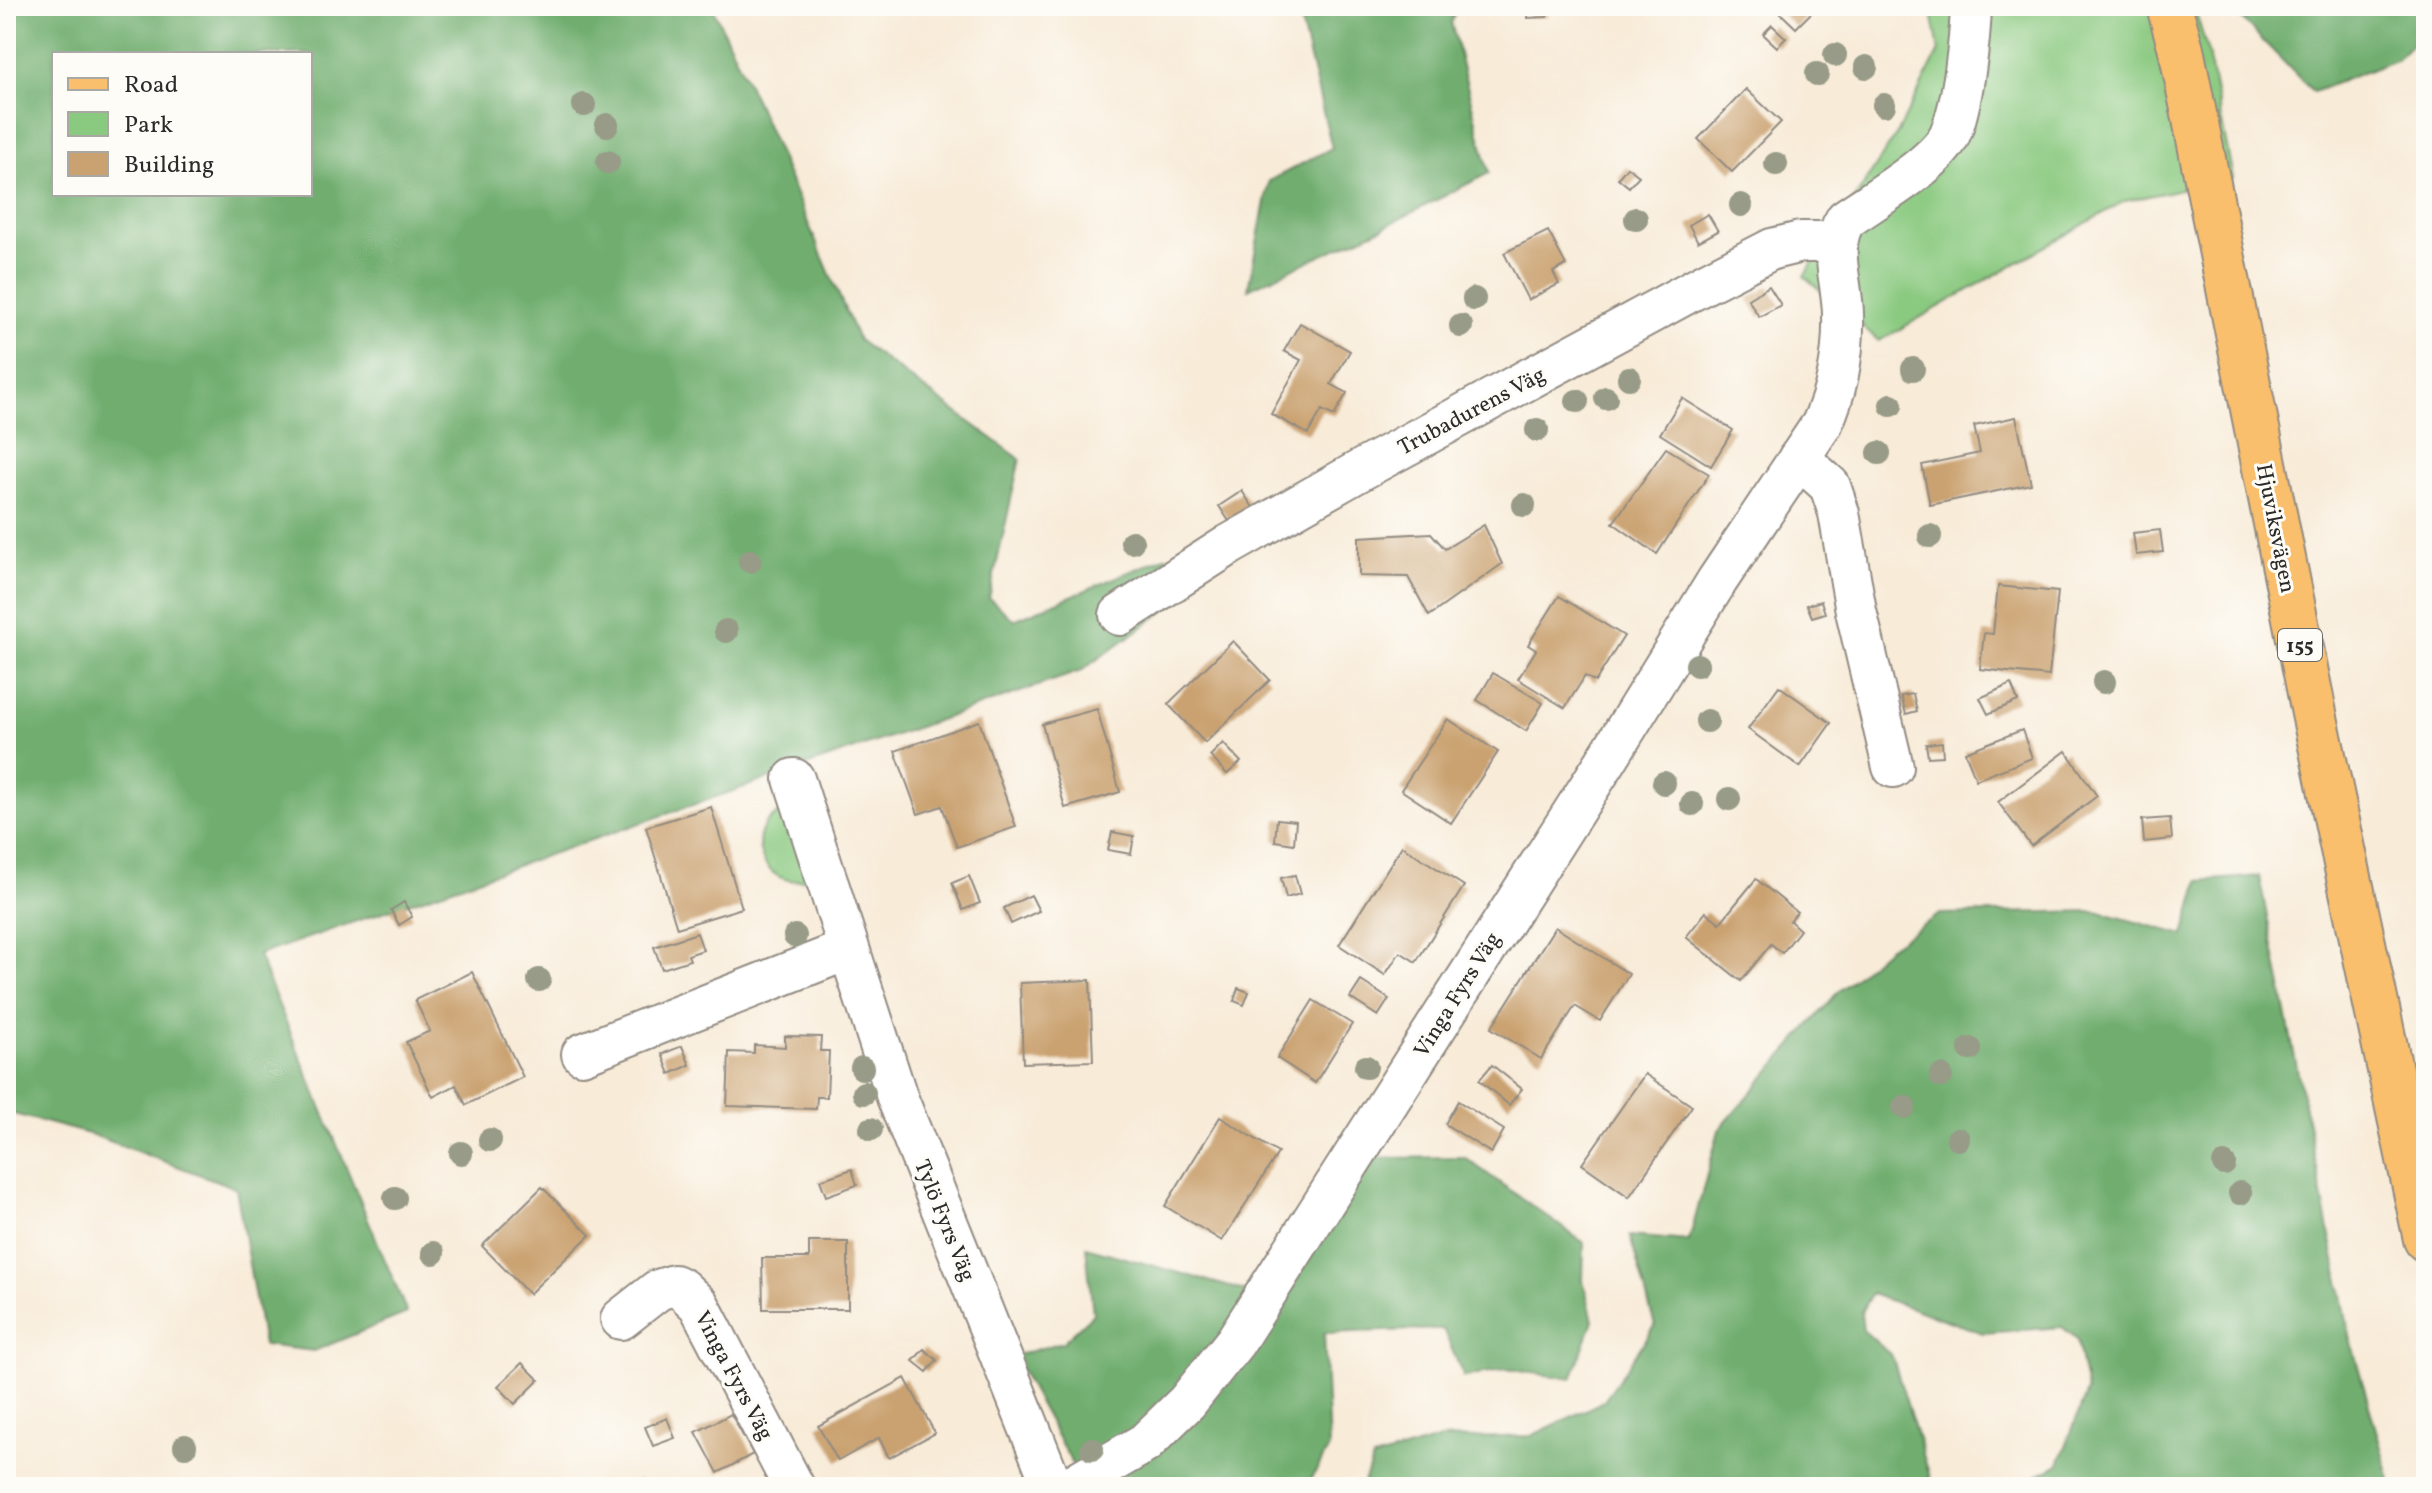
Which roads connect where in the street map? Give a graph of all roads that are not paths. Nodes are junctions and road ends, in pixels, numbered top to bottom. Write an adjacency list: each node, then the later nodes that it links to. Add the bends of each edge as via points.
1 (1971, 6): 3 (street, via 1950,135 1914,172 1846,219)
2 (2169, 6): 10 (main road, Hjuviksvägen / 155)
3 (1835, 242): 4 (street, Vinga Fyrs Väg, via 1843,316 1840,373 1822,424); 5 (street, Trubadurens Väg, via 1787,244 1745,263 1359,471)
4 (1799, 458): 6 (street, via 1830,486 1839,513); 14 (street, Vinga Fyrs Väg, via 1235,1342 1187,1402 1145,1443)
5 (1120, 615)
6 (1893, 767)
7 (794, 779): 8 (street, Tylö Fyrs Väg)
8 (849, 949): 9 (street); 13 (street, Tylö Fyrs Väg, via 897,1097)
9 (582, 1054)
10 (2426, 1239)
11 (621, 1319): 12 (street, Vinga Fyrs Väg, via 658,1290 674,1285 699,1305)
12 (794, 1487)
13 (1053, 1487)
14 (1069, 1487)

